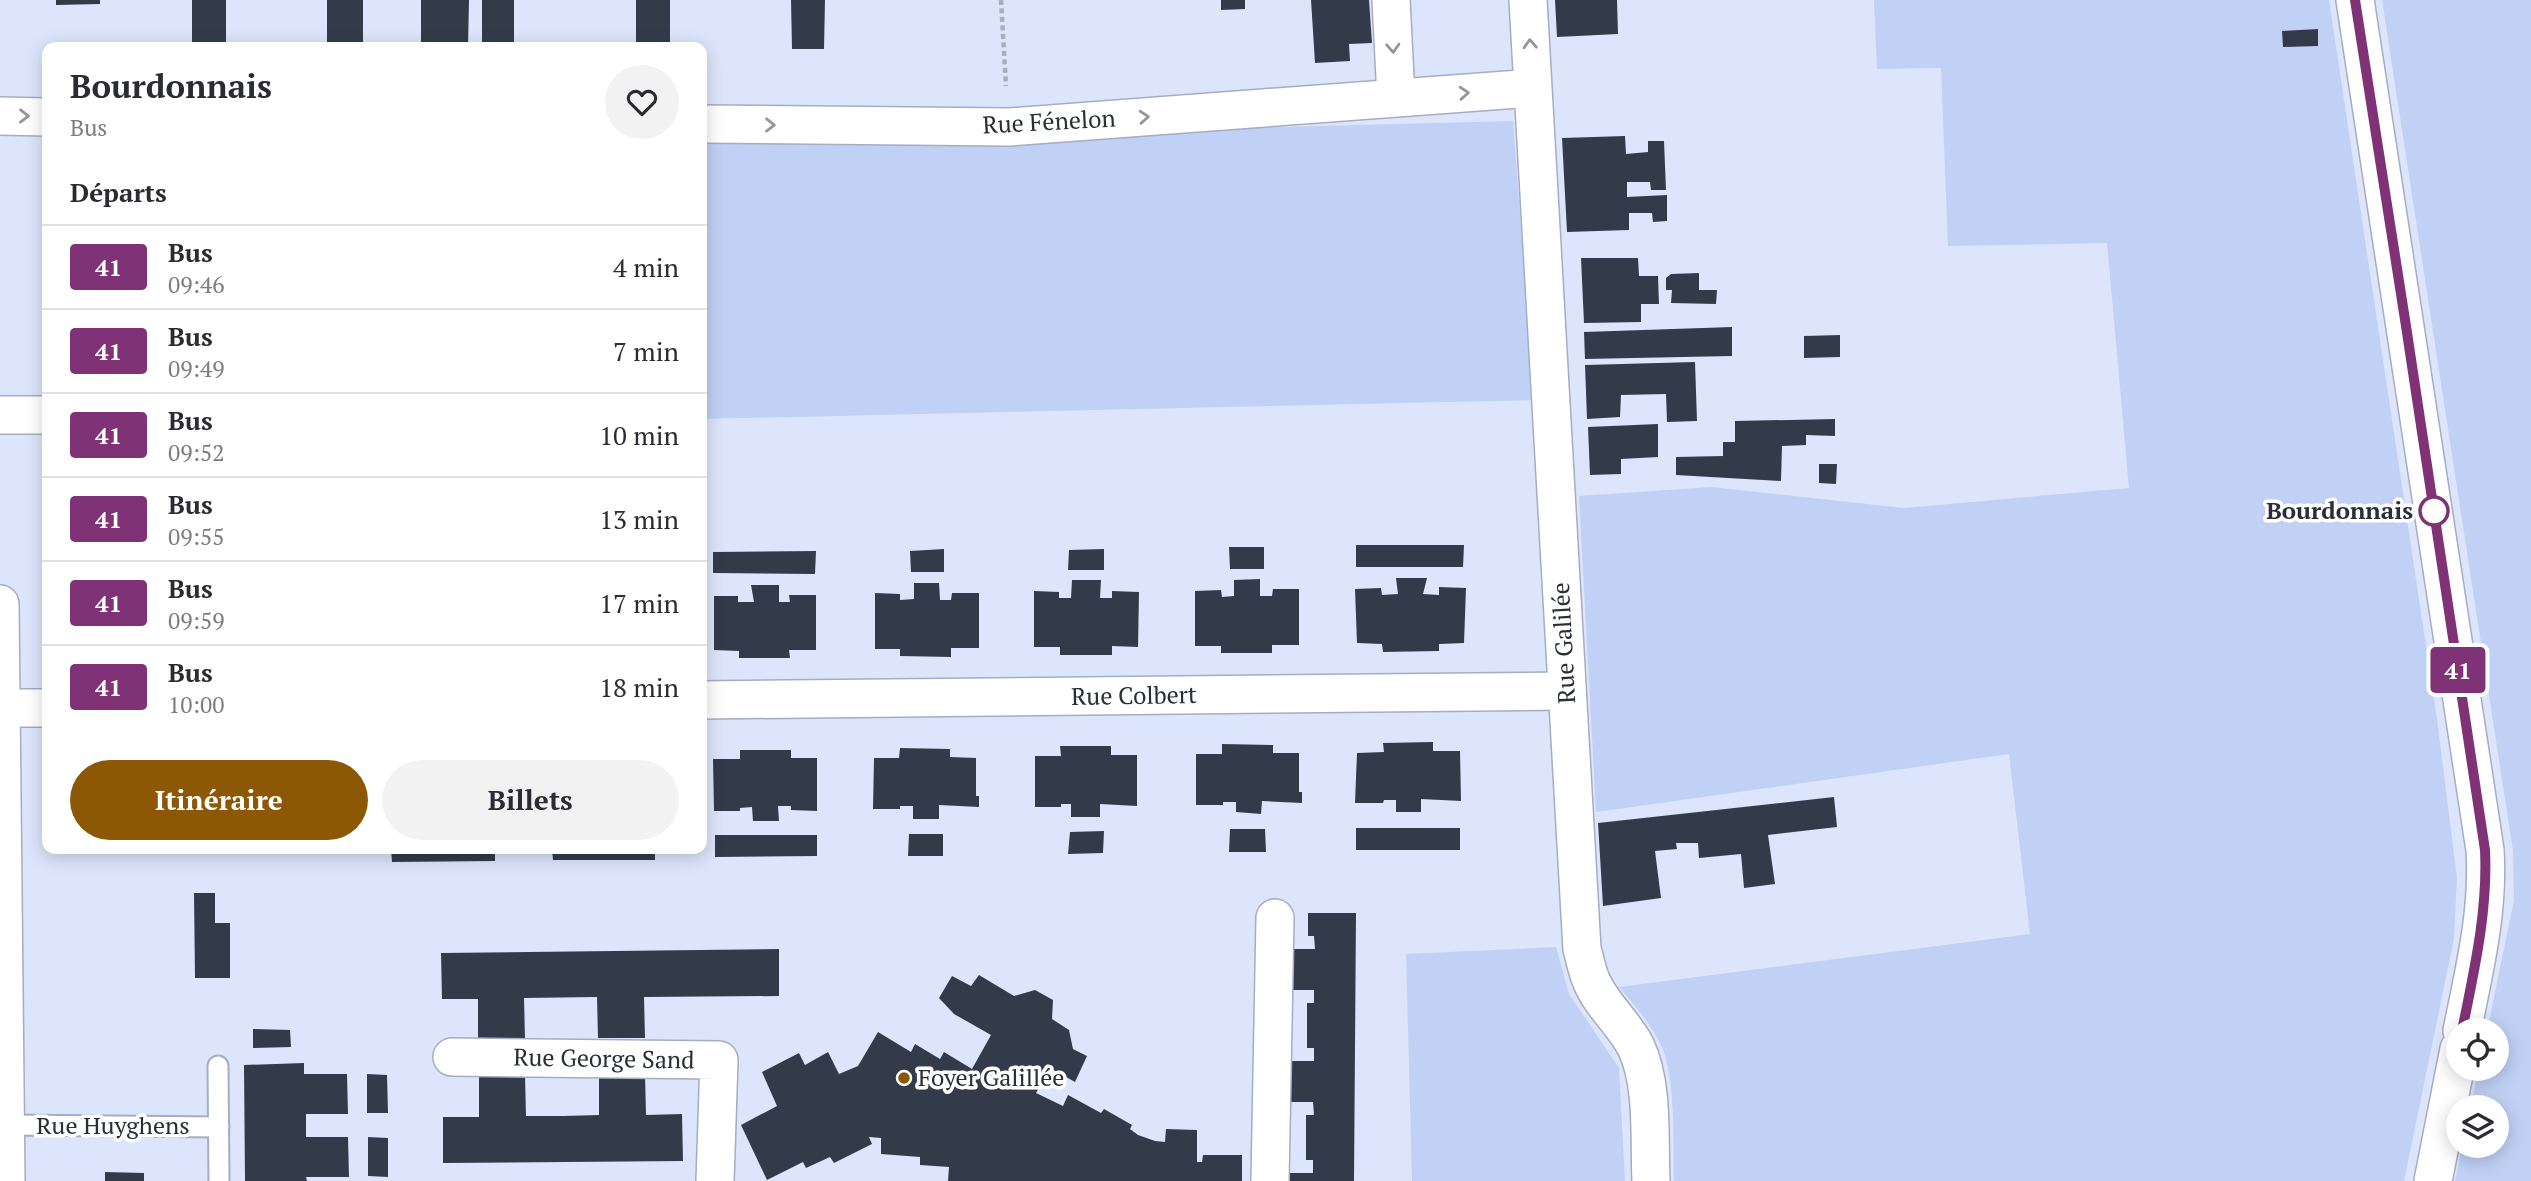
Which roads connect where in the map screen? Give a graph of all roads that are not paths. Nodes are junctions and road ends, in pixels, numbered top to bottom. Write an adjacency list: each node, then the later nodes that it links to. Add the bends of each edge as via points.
1 (1391, 0): 5 (street, one-way to 5)
2 (1528, 0): 4 (street, Rue Galilée, one-way to 2)
3 (2355, 0): 17 (street, via 2485,850 2481,934)
4 (1532, 88): 5 (street, Rue Fénelon, one-way to 4); 12 (street, Rue Galilée)
5 (1396, 97): 8 (street, Rue Fénelon, one-way to 5, via 1009,127)
6 (0, 116): 7 (street, one-way to 7)
7 (42, 117)
8 (707, 124)
9 (0, 415): 10 (street)
10 (42, 415)
11 (0, 604): 14 (street)
12 (1567, 691): 13 (street, Rue Colbert); 27 (street, Rue Galilée, via 1582,949 1591,980 1623,1025 1647,1079)
13 (707, 701)
14 (1, 708): 15 (street); 21 (street)
15 (42, 708)
16 (1275, 918): 26 (street)
17 (2465, 1018)
18 (452, 1057): 25 (street, Rue George Sand, via 719,1060)
19 (218, 1066): 22 (lane, Rue Huyghens)
20 (2453, 1081): 28 (street)
21 (7, 1125): 22 (lane, Rue Huyghens); 23 (street)
22 (219, 1127): 24 (lane, Rue Huyghens)
23 (6, 1181)
24 (219, 1181)
25 (715, 1181)
26 (1270, 1181)
27 (1651, 1181)
28 (2433, 1181)

